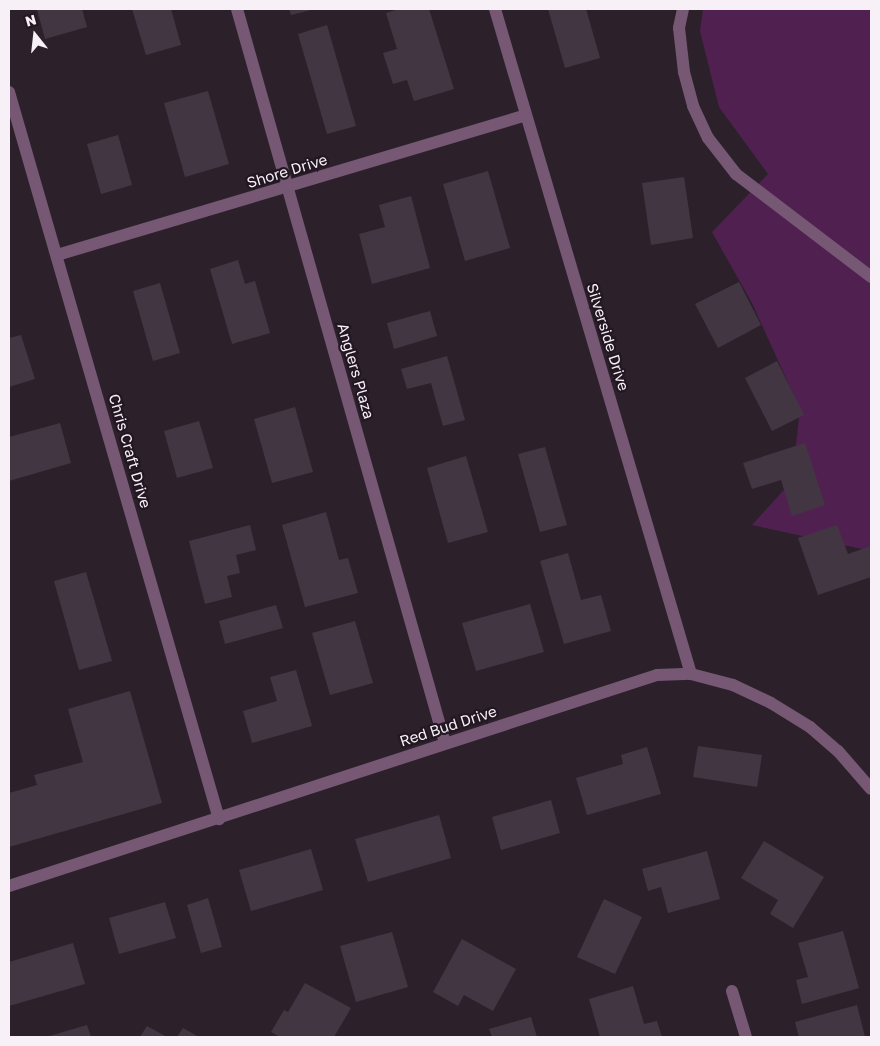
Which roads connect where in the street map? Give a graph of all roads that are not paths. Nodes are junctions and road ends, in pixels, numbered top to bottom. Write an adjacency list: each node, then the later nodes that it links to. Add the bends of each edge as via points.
1 (237, 9): 6 (street, Anglers Plaza)
2 (495, 9): 5 (street, Silverside Drive)
3 (683, 9): 8 (street, via 680,28 684,72 692,106 708,138 736,174)
4 (9, 92): 7 (street, Chris Craft Drive)
5 (526, 115): 6 (street, Shore Drive); 9 (street, Silverside Drive)
6 (288, 188): 7 (street, Shore Drive); 10 (street, Anglers Plaza)
7 (57, 255): 12 (street, Chris Craft Drive)
8 (871, 276)
9 (691, 674): 10 (street, Red Bud Drive, via 657,675); 11 (street, Red Bud Drive, via 733,685 810,727 838,750)
10 (445, 743): 12 (street, Red Bud Drive)
11 (871, 789)
12 (219, 820): 13 (street, Red Bud Drive)
13 (9, 886)
14 (732, 991): 15 (street)
15 (746, 1037)

